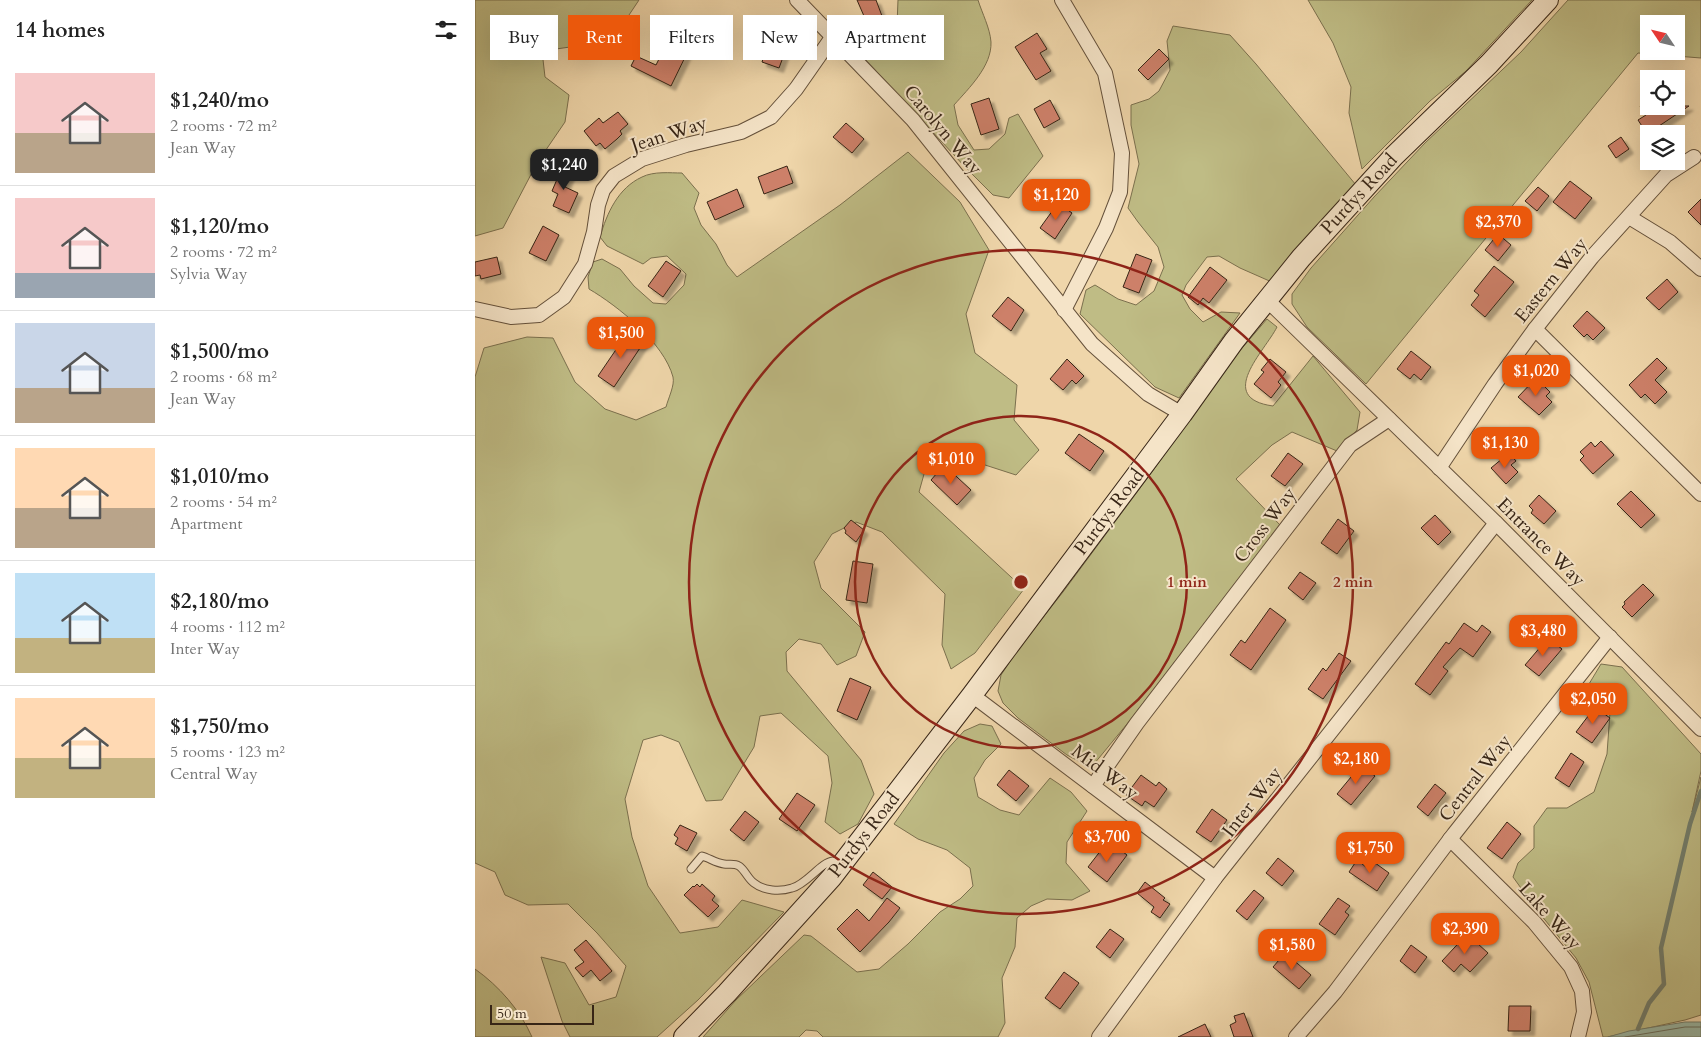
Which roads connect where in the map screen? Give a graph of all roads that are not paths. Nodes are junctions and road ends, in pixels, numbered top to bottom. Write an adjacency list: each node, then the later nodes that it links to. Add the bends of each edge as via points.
1 (797, 0): 4 (street, Carolyn Way)
2 (1062, 0): 12 (street, via 1105,73 1122,153 1120,192 1106,228)
3 (1548, 0): 10 (main road, Purdys Road, via 1489,64 1365,187)
4 (827, 30)
5 (827, 45): 11 (street, Jean Way, via 796,89 771,117 741,132 641,160 614,176 601,195 585,264 564,297 539,315 511,317)
6 (856, 60): 12 (street, Carolyn Way, via 913,120)
7 (1694, 157): 8 (street, Eastern Way, via 1666,175)
8 (1629, 217): 9 (street, via 1670,242); 13 (street, Eastern Way, via 1592,257)
9 (1701, 269)
10 (1267, 300): 14 (main road, Purdys Road); 15 (street, Entrance Way)
11 (475, 309)
12 (1064, 310): 14 (street, Carolyn Way, via 1092,344 1148,394)
13 (1535, 329): 16 (street, Eastern Way); 17 (street)
14 (1182, 414): 20 (main road, Purdys Road)
15 (1389, 419): 16 (street, Entrance Way); 22 (street, Cross Way, via 1350,445)
16 (1439, 468): 18 (street, Entrance Way)
17 (1701, 494)
18 (1496, 523): 19 (street, Entrance Way); 26 (street, Inter Way)
19 (1610, 637): 21 (street, Entrance Way); 23 (street, Central Way)
20 (972, 695): 22 (street, Mid Way); 24 (main road, Purdys Road)
21 (1701, 729)
22 (1093, 786): 26 (street, Mid Way)
23 (1450, 839): 29 (street, Central Way, via 1335,992); 30 (street, Lake Way, via 1534,922 1571,967 1582,991 1584,1012)
24 (840, 866): 25 (lane, via 833,861 828,862 794,888 782,890 765,889 735,864 722,864 702,856); 27 (main road, Purdys Road)
25 (691, 869)
26 (1215, 878): 28 (street, Inter Way)
27 (684, 1037)
28 (1099, 1037)
29 (1296, 1037)
30 (1578, 1037)

